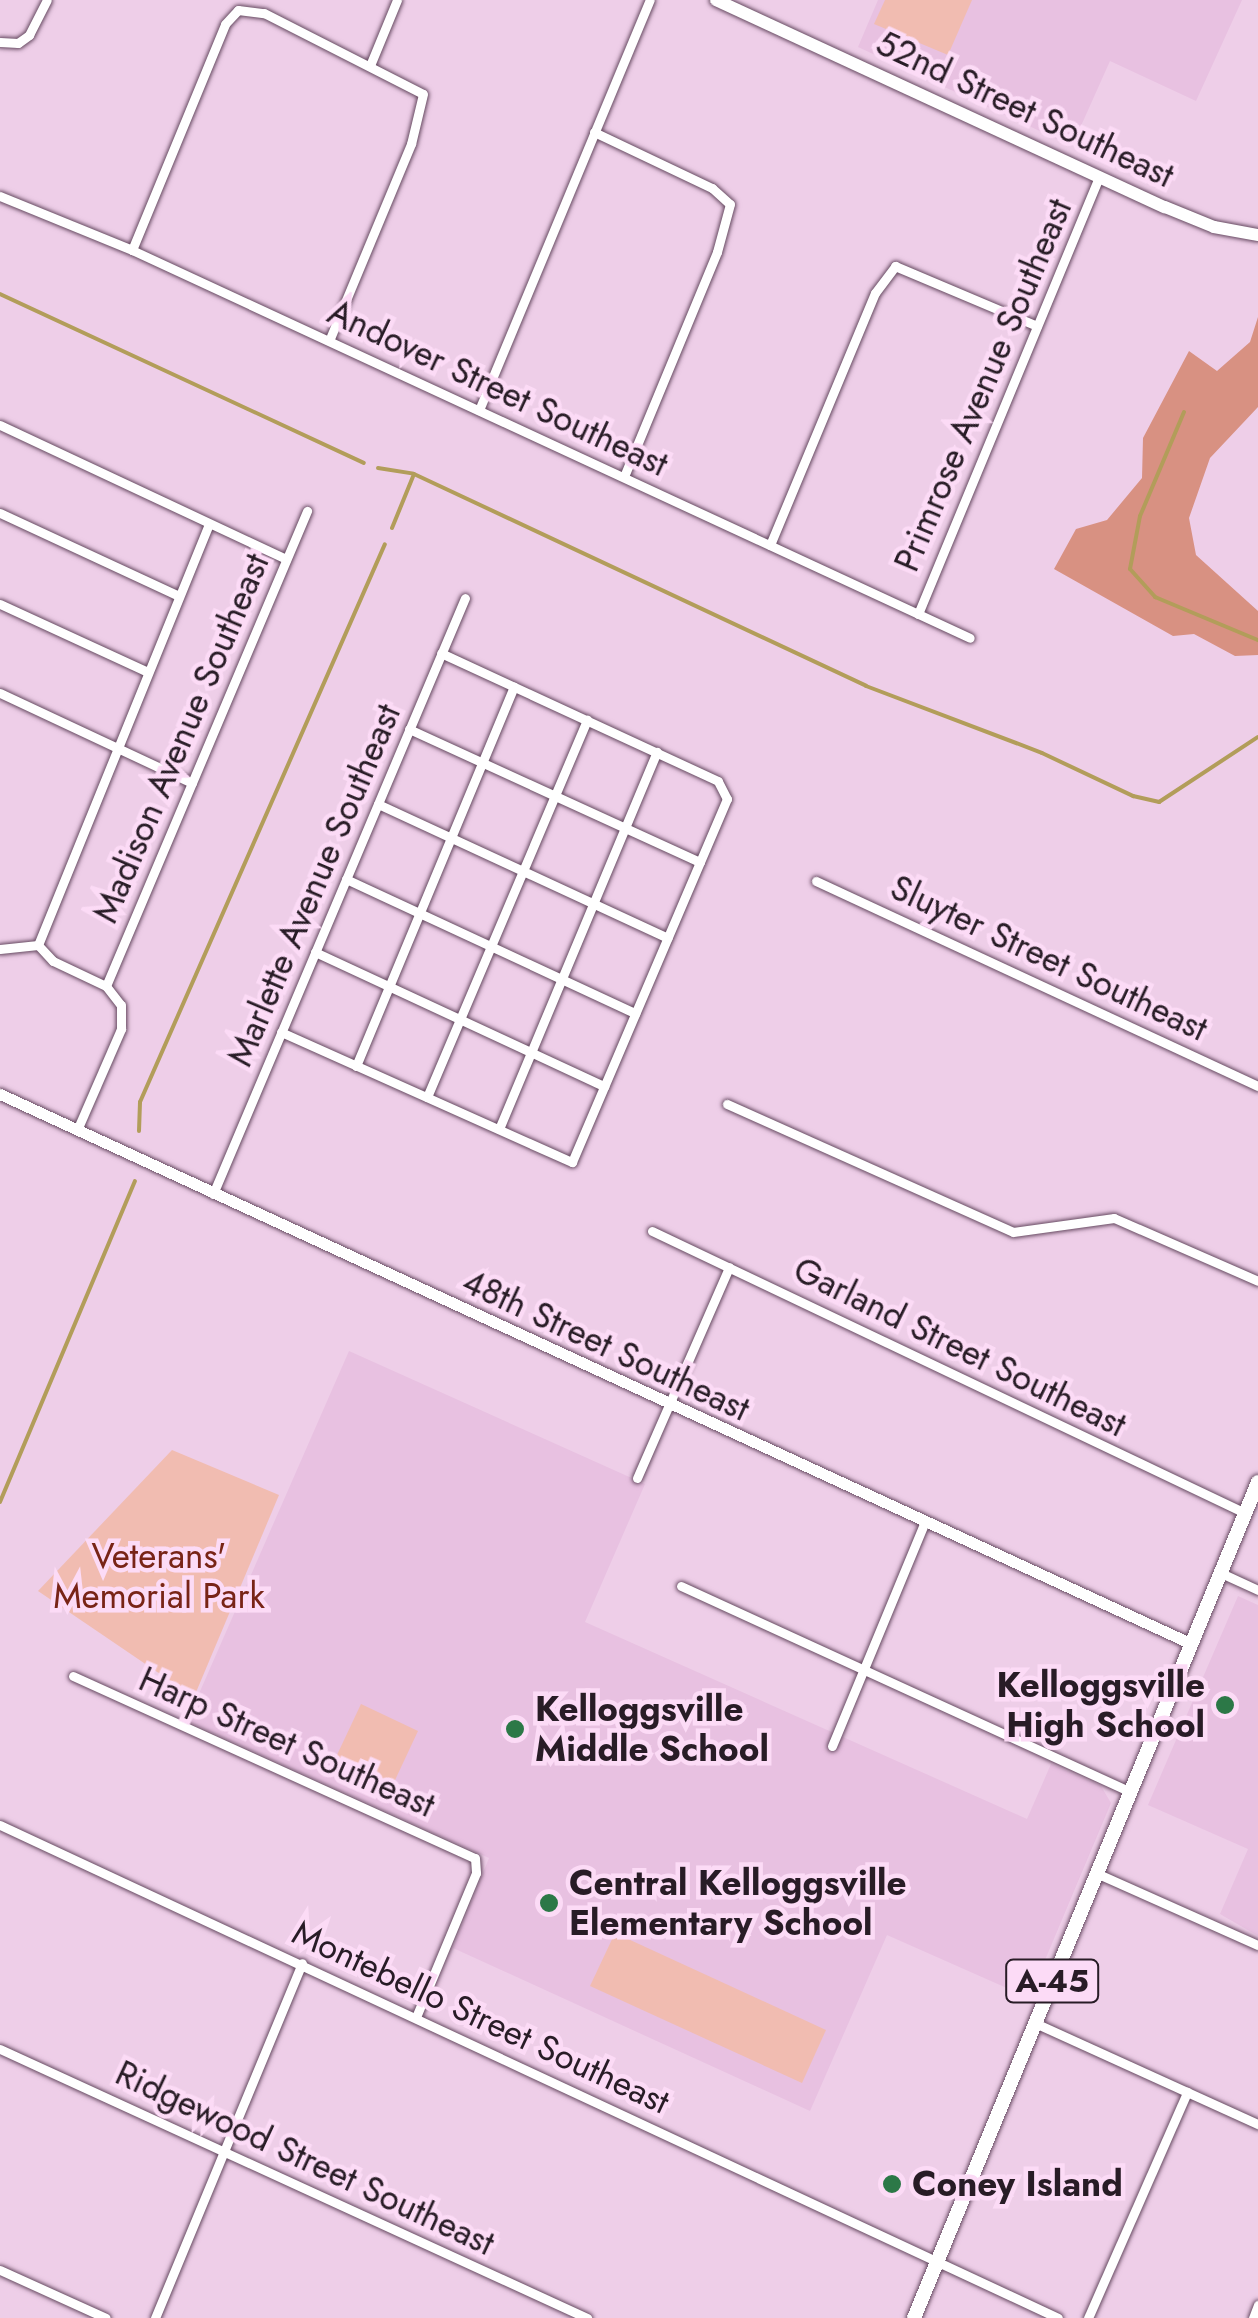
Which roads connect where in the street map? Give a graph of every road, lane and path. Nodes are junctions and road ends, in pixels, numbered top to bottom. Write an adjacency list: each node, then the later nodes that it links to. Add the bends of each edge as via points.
1 (47, 0): 5 (street, via 30,35 18,44)
2 (397, 0): 6 (street)
3 (650, 0): 7 (street)
4 (716, 0): 8 (main road, 52nd Street Southeast)
5 (0, 42)
6 (371, 63): 11 (street, via 264,13 238,10 226,24); 13 (street, via 417,87 423,104)
7 (594, 132): 14 (street); 16 (street, via 724,194 730,204 717,252)
8 (1099, 178): 10 (main road, 52nd Street Southeast, via 1214,227); 12 (street, Primrose Avenue Southeast)
9 (0, 196): 11 (street, Andover Street Southeast)
10 (1258, 235)
11 (132, 250): 13 (street, Andover Street Southeast)
12 (1037, 326): 20 (street, via 895,266 875,293); 25 (street, Primrose Avenue Southeast)
13 (329, 340): 14 (street, Andover Street Southeast)
14 (479, 410): 16 (street, Andover Street Southeast)
15 (0, 425): 19 (street)
16 (624, 476): 20 (street, Andover Street Southeast)
17 (306, 511): 21 (street, Madison Avenue Southeast)
18 (0, 512): 22 (street)
19 (209, 524): 21 (street); 22 (street)
20 (770, 546): 25 (street, Andover Street Southeast)
21 (286, 559): 36 (street, Madison Avenue Southeast)
22 (179, 596): 28 (street)
23 (465, 598): 27 (street, Marlette Avenue Southeast)
24 (0, 604): 28 (street)
25 (918, 614): 26 (street, Andover Street Southeast)
26 (970, 638)
27 (441, 653): 29 (street); 32 (street, Marlette Avenue Southeast)
28 (148, 672): 33 (street)
29 (514, 687): 31 (street); 35 (street)
30 (0, 693): 33 (street)
31 (587, 720): 34 (street); 37 (street)
32 (409, 729): 35 (street); 38 (street, Marlette Avenue Southeast)
33 (116, 748): 36 (street); 48 (street)
34 (657, 752): 39 (street); 41 (street, via 718,780 727,799)
35 (482, 762): 37 (street); 40 (street)
36 (192, 783): 53 (street, Madison Avenue Southeast)
37 (555, 796): 39 (street); 42 (street)
38 (378, 804): 40 (street); 43 (street, Marlette Avenue Southeast)
39 (626, 828): 41 (street); 45 (street)
40 (451, 838): 42 (street); 46 (street)
41 (700, 862): 47 (street)
42 (523, 871): 45 (street); 49 (street)
43 (346, 879): 46 (street); 51 (street, Marlette Avenue Southeast)
44 (816, 881): 61 (street, Sluyter Street Southeast)
45 (594, 904): 47 (street); 52 (street)
46 (420, 913): 49 (street); 54 (street)
47 (668, 938): 55 (street)
48 (38, 945): 50 (street); 53 (street, via 53,961)
49 (491, 946): 52 (street); 56 (street)
50 (0, 949)
51 (316, 952): 54 (street); 57 (street, Marlette Avenue Southeast)
52 (562, 979): 55 (street); 58 (street)
53 (106, 986): 65 (street, via 121,1005 120,1029)
54 (389, 986): 56 (street); 59 (street)
55 (636, 1012): 60 (street)
56 (460, 1019): 58 (street); 63 (street)
57 (282, 1032): 59 (street); 67 (street, Marlette Avenue Southeast)
58 (532, 1052): 60 (street); 66 (street)
59 (356, 1066): 63 (street)
60 (604, 1086): 66 (street, via 572,1162)
61 (1258, 1086)
62 (0, 1094): 65 (street, 48th Street Southeast)
63 (426, 1097): 66 (street)
64 (727, 1104): 70 (street, via 1013,1232 1114,1218)
65 (76, 1130): 67 (street, 48th Street Southeast)
66 (499, 1130)
67 (214, 1194): 71 (street, 48th Street Southeast)
68 (652, 1231): 69 (street, Garland Street Southeast)
69 (729, 1267): 71 (street); 74 (street, Garland Street Southeast)
70 (1258, 1281)
71 (670, 1405): 72 (street); 75 (street, 48th Street Southeast)
72 (637, 1478)
73 (1258, 1482): 74 (main road, A-45)
74 (1245, 1513): 76 (main road, A-45)
75 (924, 1524): 79 (street, 48th Street Southeast); 80 (street)
76 (1221, 1573): 78 (street); 79 (main road, A-45)
77 (681, 1586): 80 (street)
78 (1258, 1590)
79 (1190, 1643): 83 (main road, A-45)
80 (864, 1669): 82 (street); 83 (street)
81 (73, 1676): 88 (street, Harp Street Southeast, via 477,1861)
82 (832, 1746)
83 (1131, 1792): 85 (main road, A-45)
84 (0, 1825): 87 (street, Montebello Street Southeast)
85 (1096, 1873): 86 (street); 89 (main road, A-45)
86 (1258, 1945)
87 (302, 1962): 88 (street, Montebello Street Southeast); 93 (street)
88 (416, 2017): 94 (street, Montebello Street Southeast)
89 (1034, 2023): 91 (street); 94 (main road, A-45)
90 (0, 2049): 93 (street, Ridgewood Street Southeast)
91 (1187, 2092): 92 (street); 102 (street)
92 (1258, 2124)
93 (224, 2152): 98 (street); 99 (street, Ridgewood Street Southeast)
94 (936, 2264): 100 (main road, A-45); 101 (street, Montebello Street Southeast)
95 (0, 2270): 97 (street)
96 (1258, 2305): 103 (street)
97 (106, 2318)
98 (155, 2318)
99 (587, 2318)
100 (914, 2318)
101 (1058, 2318)
102 (1088, 2318)
103 (1253, 2318)

